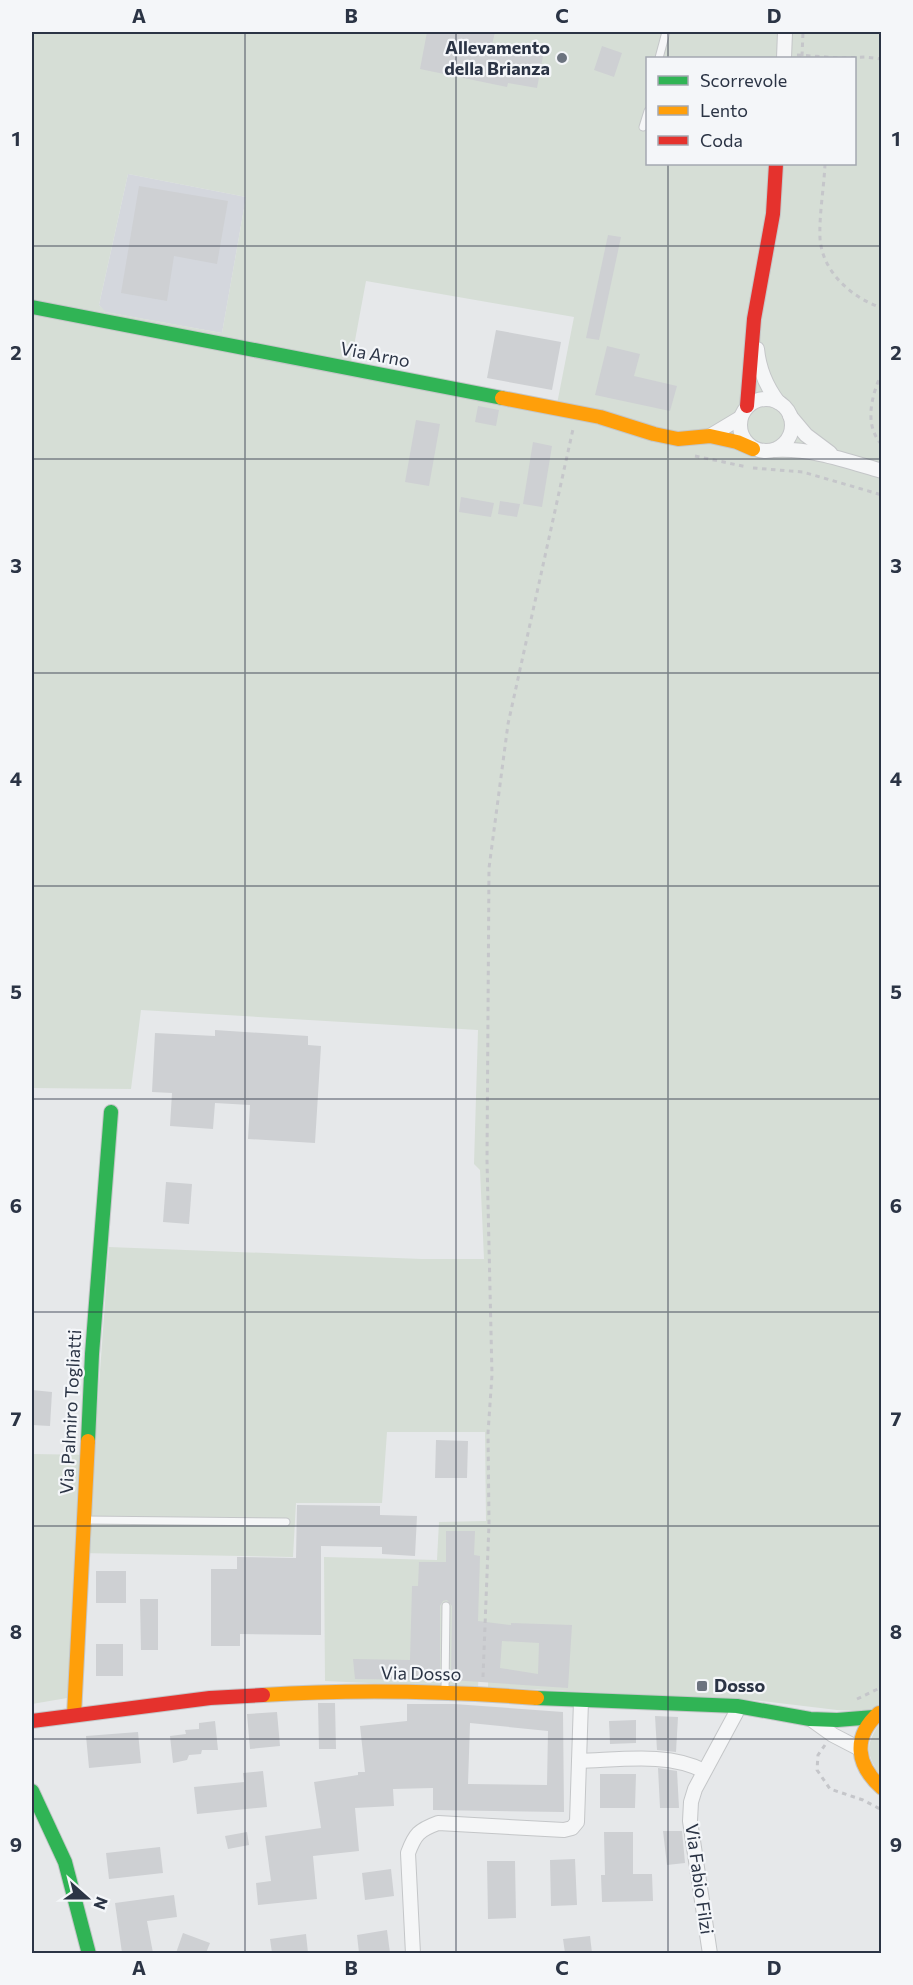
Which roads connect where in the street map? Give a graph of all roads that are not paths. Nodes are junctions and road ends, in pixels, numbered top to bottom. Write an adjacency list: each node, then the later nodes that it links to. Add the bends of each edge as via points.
1 (666, 32): 3 (lane)
2 (785, 32): 4 (street)
3 (659, 57)
4 (784, 57)
5 (646, 117): 6 (lane)
6 (643, 127)
7 (776, 165): 9 (street, via 771,231)
8 (32, 307): 13 (street, Via Arno, via 600,417 678,439)
9 (754, 319): 10 (street, via 761,375); 11 (street)
10 (778, 402): 11 (street, via 762,399); 12 (street)
11 (744, 412): 13 (street, Via Arno); 14 (street, via 739,427)
12 (790, 416): 15 (street, via 789,437); 16 (street, via 806,435)
13 (710, 436): 14 (street, Via Arno)
14 (753, 449): 15 (street)
15 (774, 451): 16 (street, via 801,450)
16 (845, 460): 17 (street)
17 (882, 471)
18 (111, 1112): 19 (street, Via Palmiro Togliatti)
19 (83, 1520): 20 (lane); 26 (street, Via Palmiro Togliatti)
20 (286, 1522)
21 (446, 1606): 22 (lane)
22 (445, 1692): 23 (street, Via Dosso); 26 (street, Via Dosso, via 325,1691 210,1698)
23 (581, 1701): 24 (street, Via Dosso); 30 (street)
24 (737, 1706): 27 (street, Via Dosso); 31 (street, Via Fabio Filzi)
25 (878, 1714): 27 (street, Via Dosso); 29 (street, via 866,1726)
26 (74, 1715): 28 (street, Via Dosso)
27 (810, 1719): 29 (street, Via Dosso)
28 (32, 1721)
29 (860, 1749): 32 (street, via 865,1771)
30 (579, 1761): 31 (street, via 667,1760); 35 (street, via 579,1811 572,1828 438,1823 422,1829 408,1853)
31 (704, 1771): 36 (street, Via Fabio Filzi, via 694,1788 690,1821)
32 (882, 1788)
33 (32, 1791): 34 (street, via 65,1862)
34 (89, 1953)
35 (413, 1953)
36 (710, 1953)

